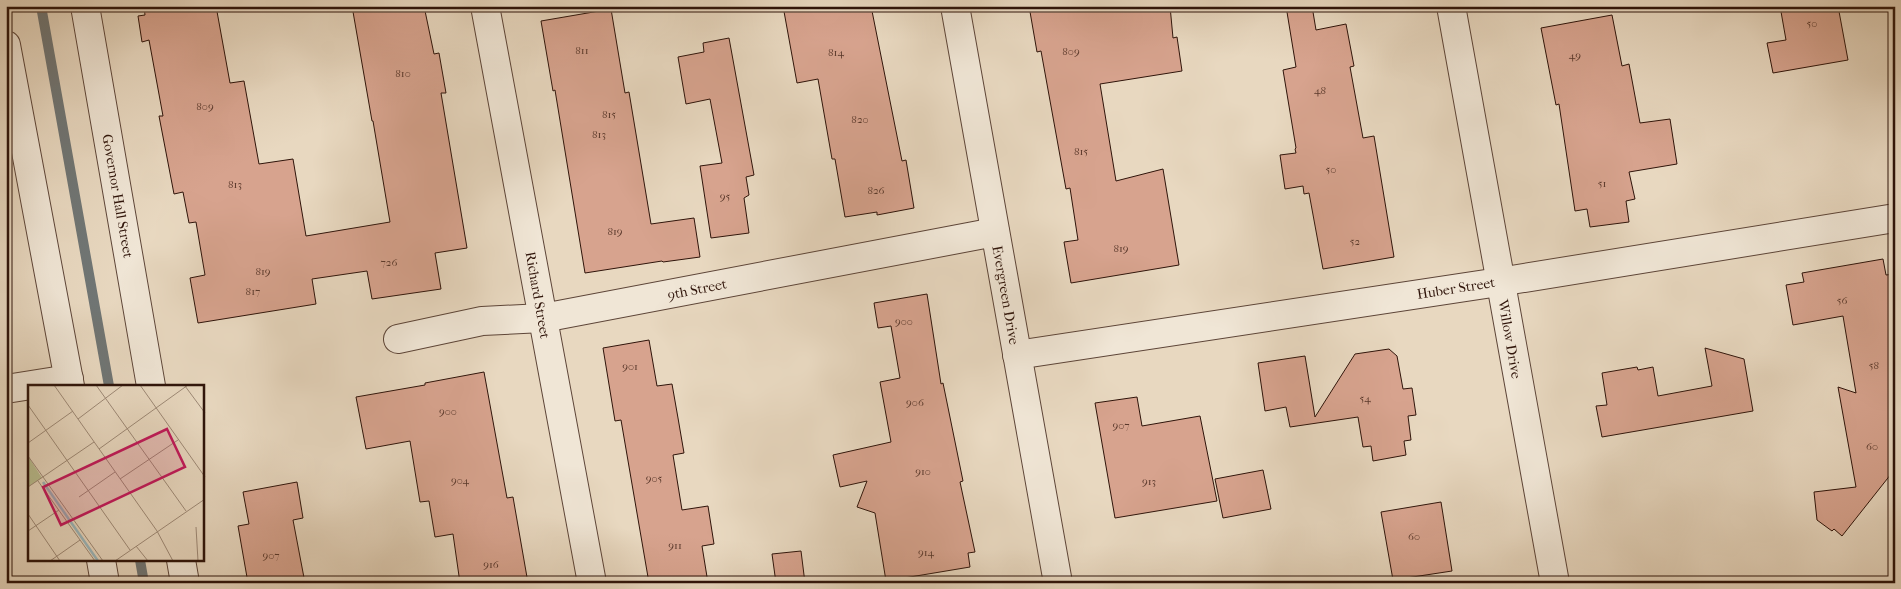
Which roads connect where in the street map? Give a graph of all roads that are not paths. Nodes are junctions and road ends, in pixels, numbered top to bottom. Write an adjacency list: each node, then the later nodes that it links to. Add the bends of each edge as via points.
1 (85, 6): 14 (street, Governor Hall Street)
2 (485, 6): 9 (street, Richard Street)
3 (955, 6): 7 (street, Evergreen Drive)
4 (1451, 6): 8 (street, Willow Drive)
5 (6, 45): 12 (street)
6 (1895, 218): 8 (street, Huber Street)
7 (995, 232): 9 (street, 9th Street); 11 (street, Evergreen Drive)
8 (1499, 282): 11 (street, Huber Street); 23 (street, Willow Drive)
9 (543, 318): 10 (street, 9th Street, via 482,321); 21 (street, Richard Street)
10 (398, 339)
11 (1017, 355): 22 (street, Evergreen Drive)
12 (70, 383): 13 (street)
13 (49, 385)
14 (151, 385)
15 (28, 387): 16 (street)
16 (6, 389)
17 (101, 562): 19 (street)
18 (181, 562): 20 (street)
19 (105, 583)
20 (185, 583)
21 (592, 583)
22 (1058, 583)
23 (1555, 583)

